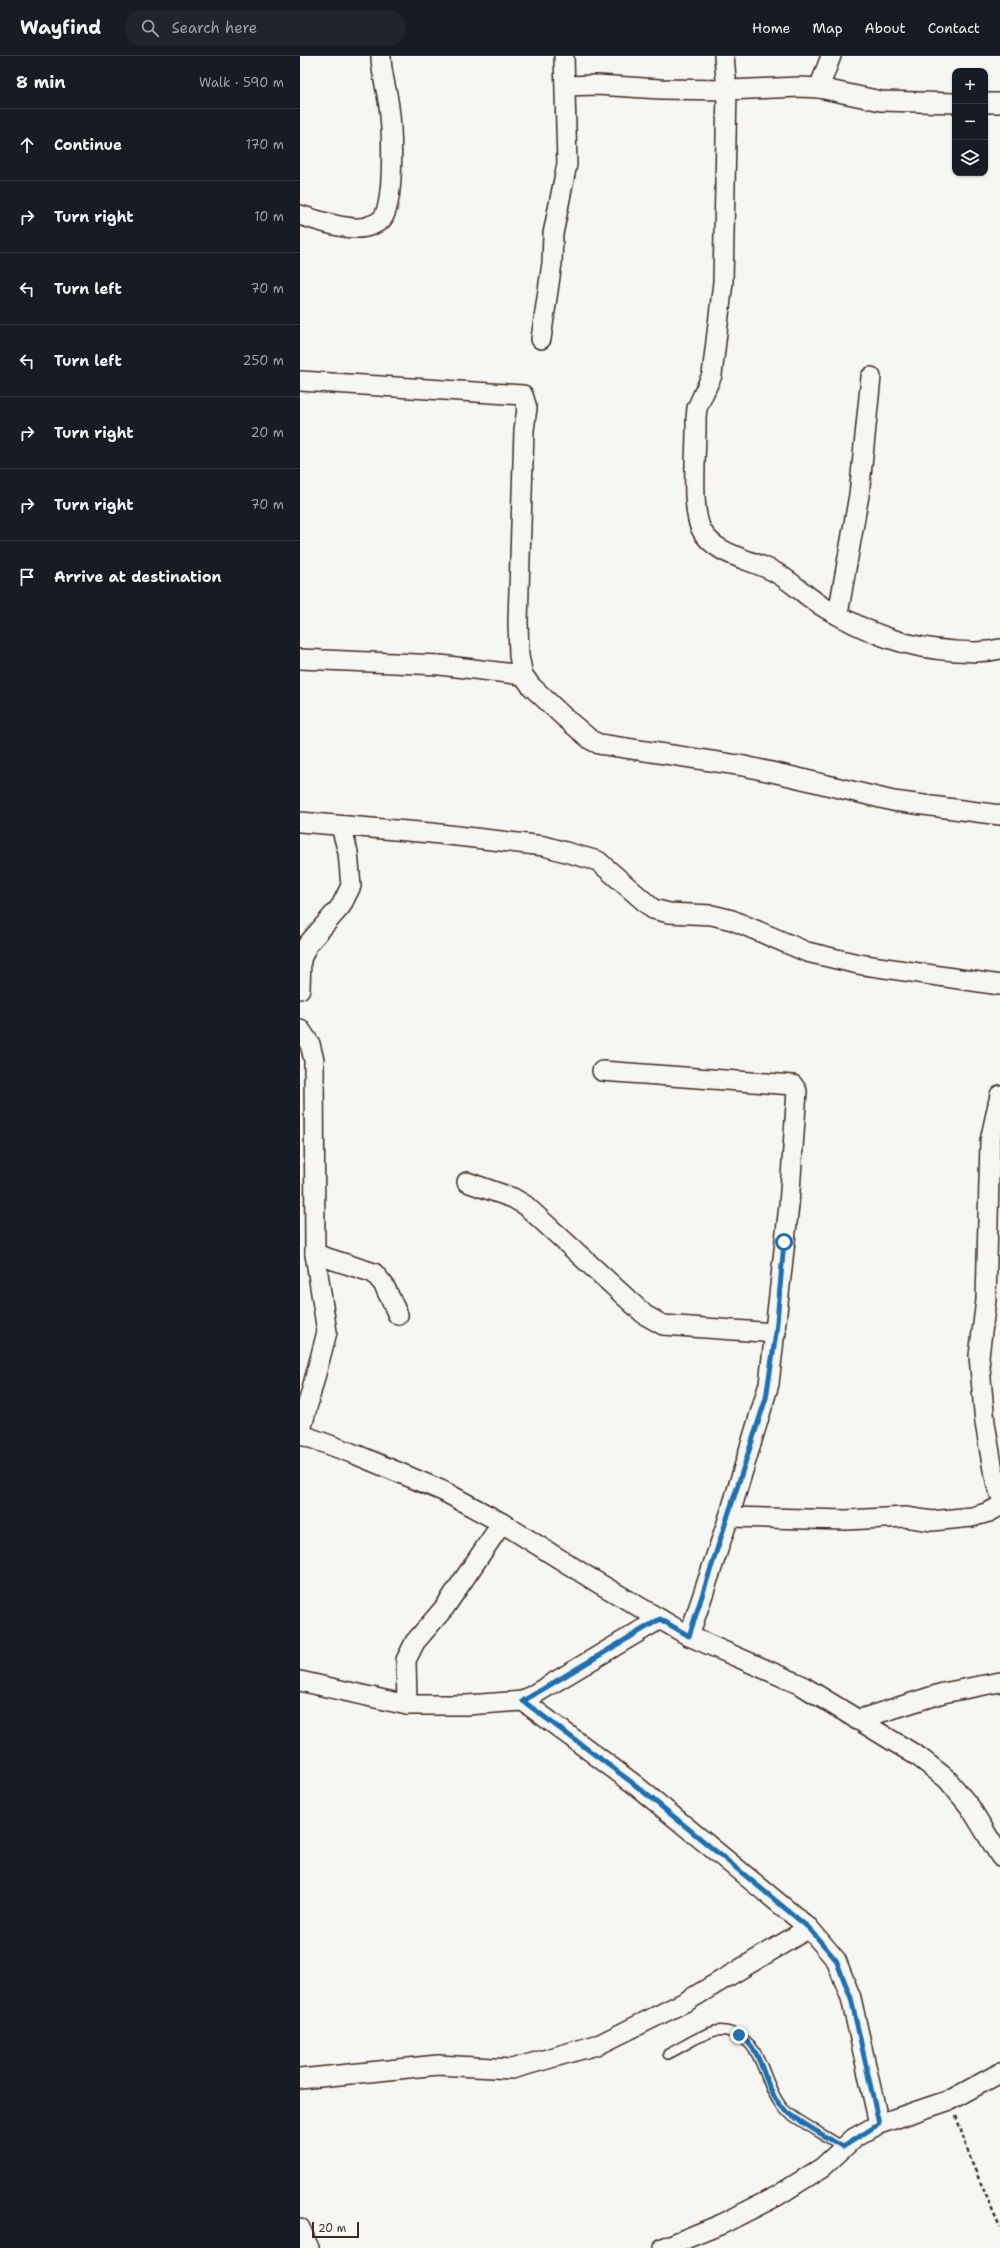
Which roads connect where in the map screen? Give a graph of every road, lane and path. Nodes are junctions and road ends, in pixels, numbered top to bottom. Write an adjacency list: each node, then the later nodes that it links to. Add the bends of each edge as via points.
1 (381, 56): 11 (street, via 381,71 389,108 391,185 388,207 381,220 367,227 333,226)
2 (564, 56): 5 (street)
3 (724, 56): 7 (street)
4 (831, 56): 6 (street)
5 (566, 86): 7 (street, via 597,84 660,89); 12 (street, via 567,164 553,234 552,263)
6 (819, 88): 7 (street); 8 (street, via 881,101)
7 (727, 90): 15 (street, via 723,282 712,375 697,408 698,520 710,542 735,556 772,571 824,608)
8 (952, 103)
9 (988, 103): 10 (street)
10 (1000, 103)
11 (300, 215)
12 (541, 339)
13 (871, 377): 15 (street, via 859,495)
14 (300, 381): 18 (street, via 523,395 527,408 524,430 518,622 519,656)
15 (838, 614): 16 (street, via 864,630 900,644 932,650 984,653)
16 (1000, 649)
17 (300, 659): 18 (street, via 440,665)
18 (523, 675): 19 (street, via 564,717 599,744 751,768 893,802)
19 (1000, 815)
20 (300, 822): 21 (street)
21 (341, 827): 22 (street, via 431,833 544,846 598,861 653,909 669,913 712,915 732,920 807,952 858,964); 23 (street, via 348,852 351,886 341,906 308,944 300,959)
22 (1000, 985)
23 (300, 989)
24 (300, 1029): 28 (street, via 310,1044 314,1060)
25 (602, 1071): 30 (street, via 793,1085 795,1088 789,1206)
26 (1000, 1095): 32 (street, via 990,1141 986,1300 979,1356 985,1423)
27 (467, 1182): 30 (street, via 513,1198 525,1206 645,1315 663,1325)
28 (315, 1254): 29 (street, via 374,1273 384,1285); 31 (street, via 326,1332)
29 (398, 1315)
30 (776, 1333): 34 (street, via 766,1398)
31 (300, 1434): 35 (street, via 436,1488)
32 (1000, 1494)
33 (1000, 1506): 34 (street, via 972,1516 932,1522 905,1516 846,1520)
34 (729, 1517): 37 (street)
35 (502, 1523): 36 (street); 41 (street, via 445,1607 415,1642 406,1660)
36 (660, 1619): 37 (street); 40 (street)
37 (689, 1636): 42 (street, via 801,1685)
38 (300, 1680): 41 (street)
39 (1000, 1682): 42 (street, via 943,1693)
40 (523, 1701): 41 (street, via 467,1705); 44 (street, via 634,1784)
41 (407, 1705)
42 (857, 1720): 43 (street, via 919,1757 947,1779 970,1807)
43 (1000, 1856)
44 (809, 1928): 47 (street, via 687,2001 600,2044 512,2069 438,2065); 49 (street, via 836,1960 851,1998)
45 (668, 2054): 50 (lane, via 715,2031 739,2035 754,2048 771,2089 783,2109)
46 (1000, 2073): 48 (street)
47 (300, 2080)
48 (950, 2100): 49 (street); 51 (path, via 972,2163)
49 (879, 2124): 50 (street)
50 (843, 2147): 54 (street, via 822,2167 777,2196 722,2224)
51 (1000, 2227)
52 (300, 2228): 53 (street)
53 (309, 2248)
54 (663, 2248)

